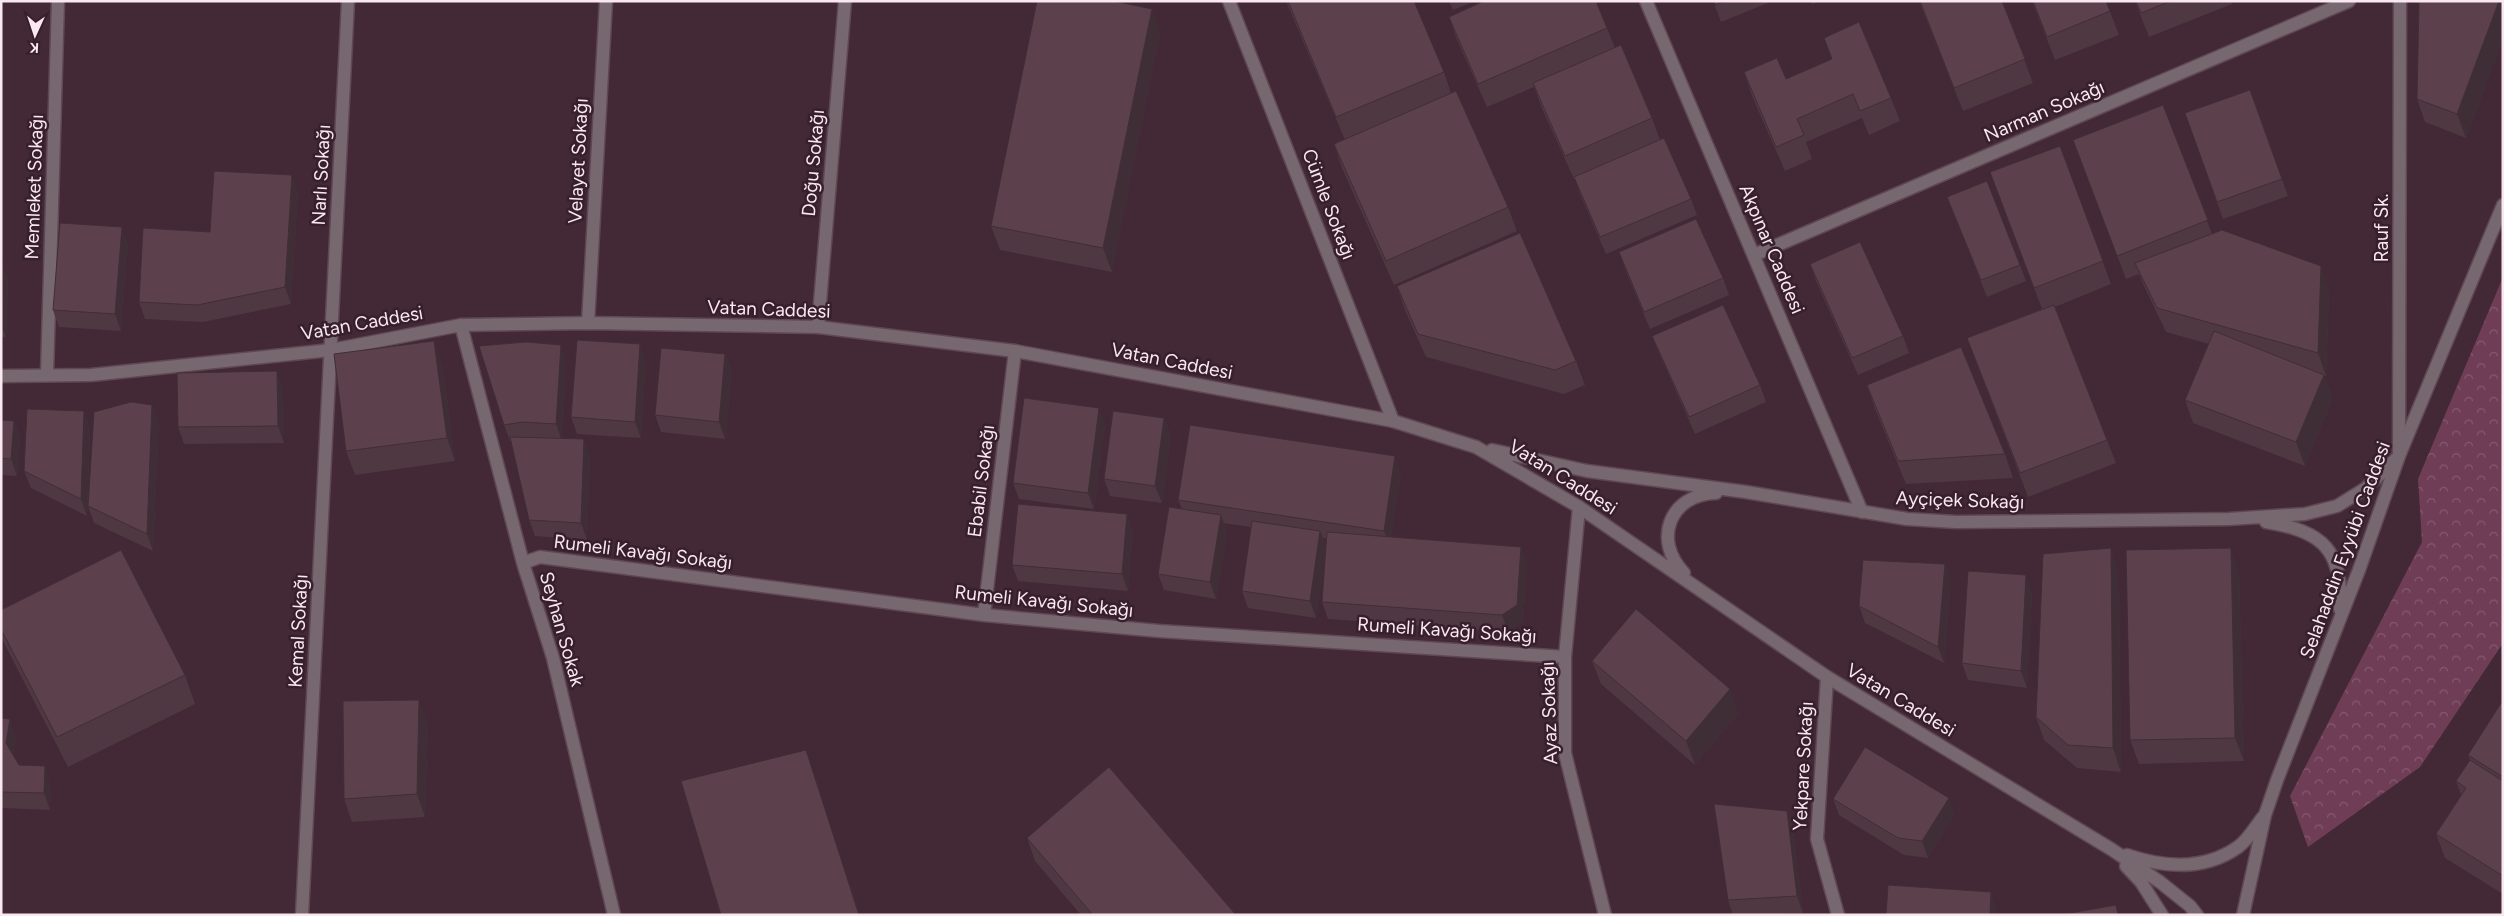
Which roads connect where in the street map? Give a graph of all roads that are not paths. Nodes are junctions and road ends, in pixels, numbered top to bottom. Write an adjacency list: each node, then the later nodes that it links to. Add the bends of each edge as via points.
1 (58, 1): 16 (street, Memleket Sokağı)
2 (348, 1): 14 (street, Narlı Sokağı)
3 (606, 1): 11 (street, Velayet Sokağı)
4 (845, 1): 13 (street, Doğu Sokağı)
5 (1229, 1): 18 (street, Cümle Sokağı)
6 (1646, 1): 10 (street, Akpınar Caddesi)
7 (2348, 1): 10 (street, Narman Sokağı)
8 (2400, 1): 20 (street, Rauf Sk.)
9 (2503, 205): 20 (street, Selahaddin Eyyübi Caddesi)
10 (1754, 254): 23 (street, Akpınar Caddesi)
11 (588, 323): 12 (street, Vatan Caddesi); 13 (street, Vatan Caddesi)
12 (460, 325): 14 (street, Vatan Caddesi); 25 (street, Seyhan Sokak)
13 (818, 327): 15 (street, Vatan Caddesi)
14 (331, 350): 16 (street, Vatan Caddesi, via 91,375); 33 (street, Kemal Sokağı)
15 (1015, 351): 18 (street, Vatan Caddesi); 27 (street, Ebabil Sokağı)
16 (48, 374): 17 (street, Vatan Caddesi)
17 (1, 376)
18 (1394, 421): 19 (street, Vatan Caddesi)
19 (1476, 447): 21 (street, Ayçiçek Sokağı, via 1587,471); 22 (street, Vatan Caddesi)
20 (2399, 456): 24 (street, Ayçiçek Sokağı, via 2366,488 2338,506 2305,514); 28 (street, Selahaddin Eyyübi Caddesi)
21 (1746, 492): 23 (street, Ayçiçek Sokağı); 26 (street, via 1691,497 1671,520 1666,544 1670,556)
22 (1579, 506): 26 (street, Vatan Caddesi); 29 (street, Ayaz Sokağı)
23 (1862, 512): 24 (street, Ayçiçek Sokağı, via 1956,522)
24 (2229, 519): 28 (street, via 2292,526 2311,534 2326,547 2336,565 2341,588)
25 (523, 563): 27 (street, Rumeli Kavağı Sokağı, via 540,557); 34 (street, Seyhan Sokak, via 553,658)
26 (1700, 590): 30 (street, Vatan Caddesi)
27 (984, 615): 29 (street, Rumeli Kavağı Sokağı, via 1159,631)
28 (2340, 619): 31 (street, Selahaddin Eyyübi Caddesi)
29 (1565, 657): 35 (street, Ayaz Sokağı, via 1565,753)
30 (1827, 677): 32 (street, Vatan Caddesi); 36 (street, Yekpare Sokağı, via 1817,839)
31 (2266, 815): 32 (street, via 2239,846 2210,861 2185,865 2154,864); 39 (street, Selahaddin Eyyübi Caddesi)
32 (2111, 849): 37 (street, via 2141,882); 38 (street, Vatan Caddesi, via 2160,882)
33 (302, 915)
34 (614, 915)
35 (1605, 915)
36 (1838, 915)
37 (2162, 915)
38 (2197, 915)
39 (2243, 915)

